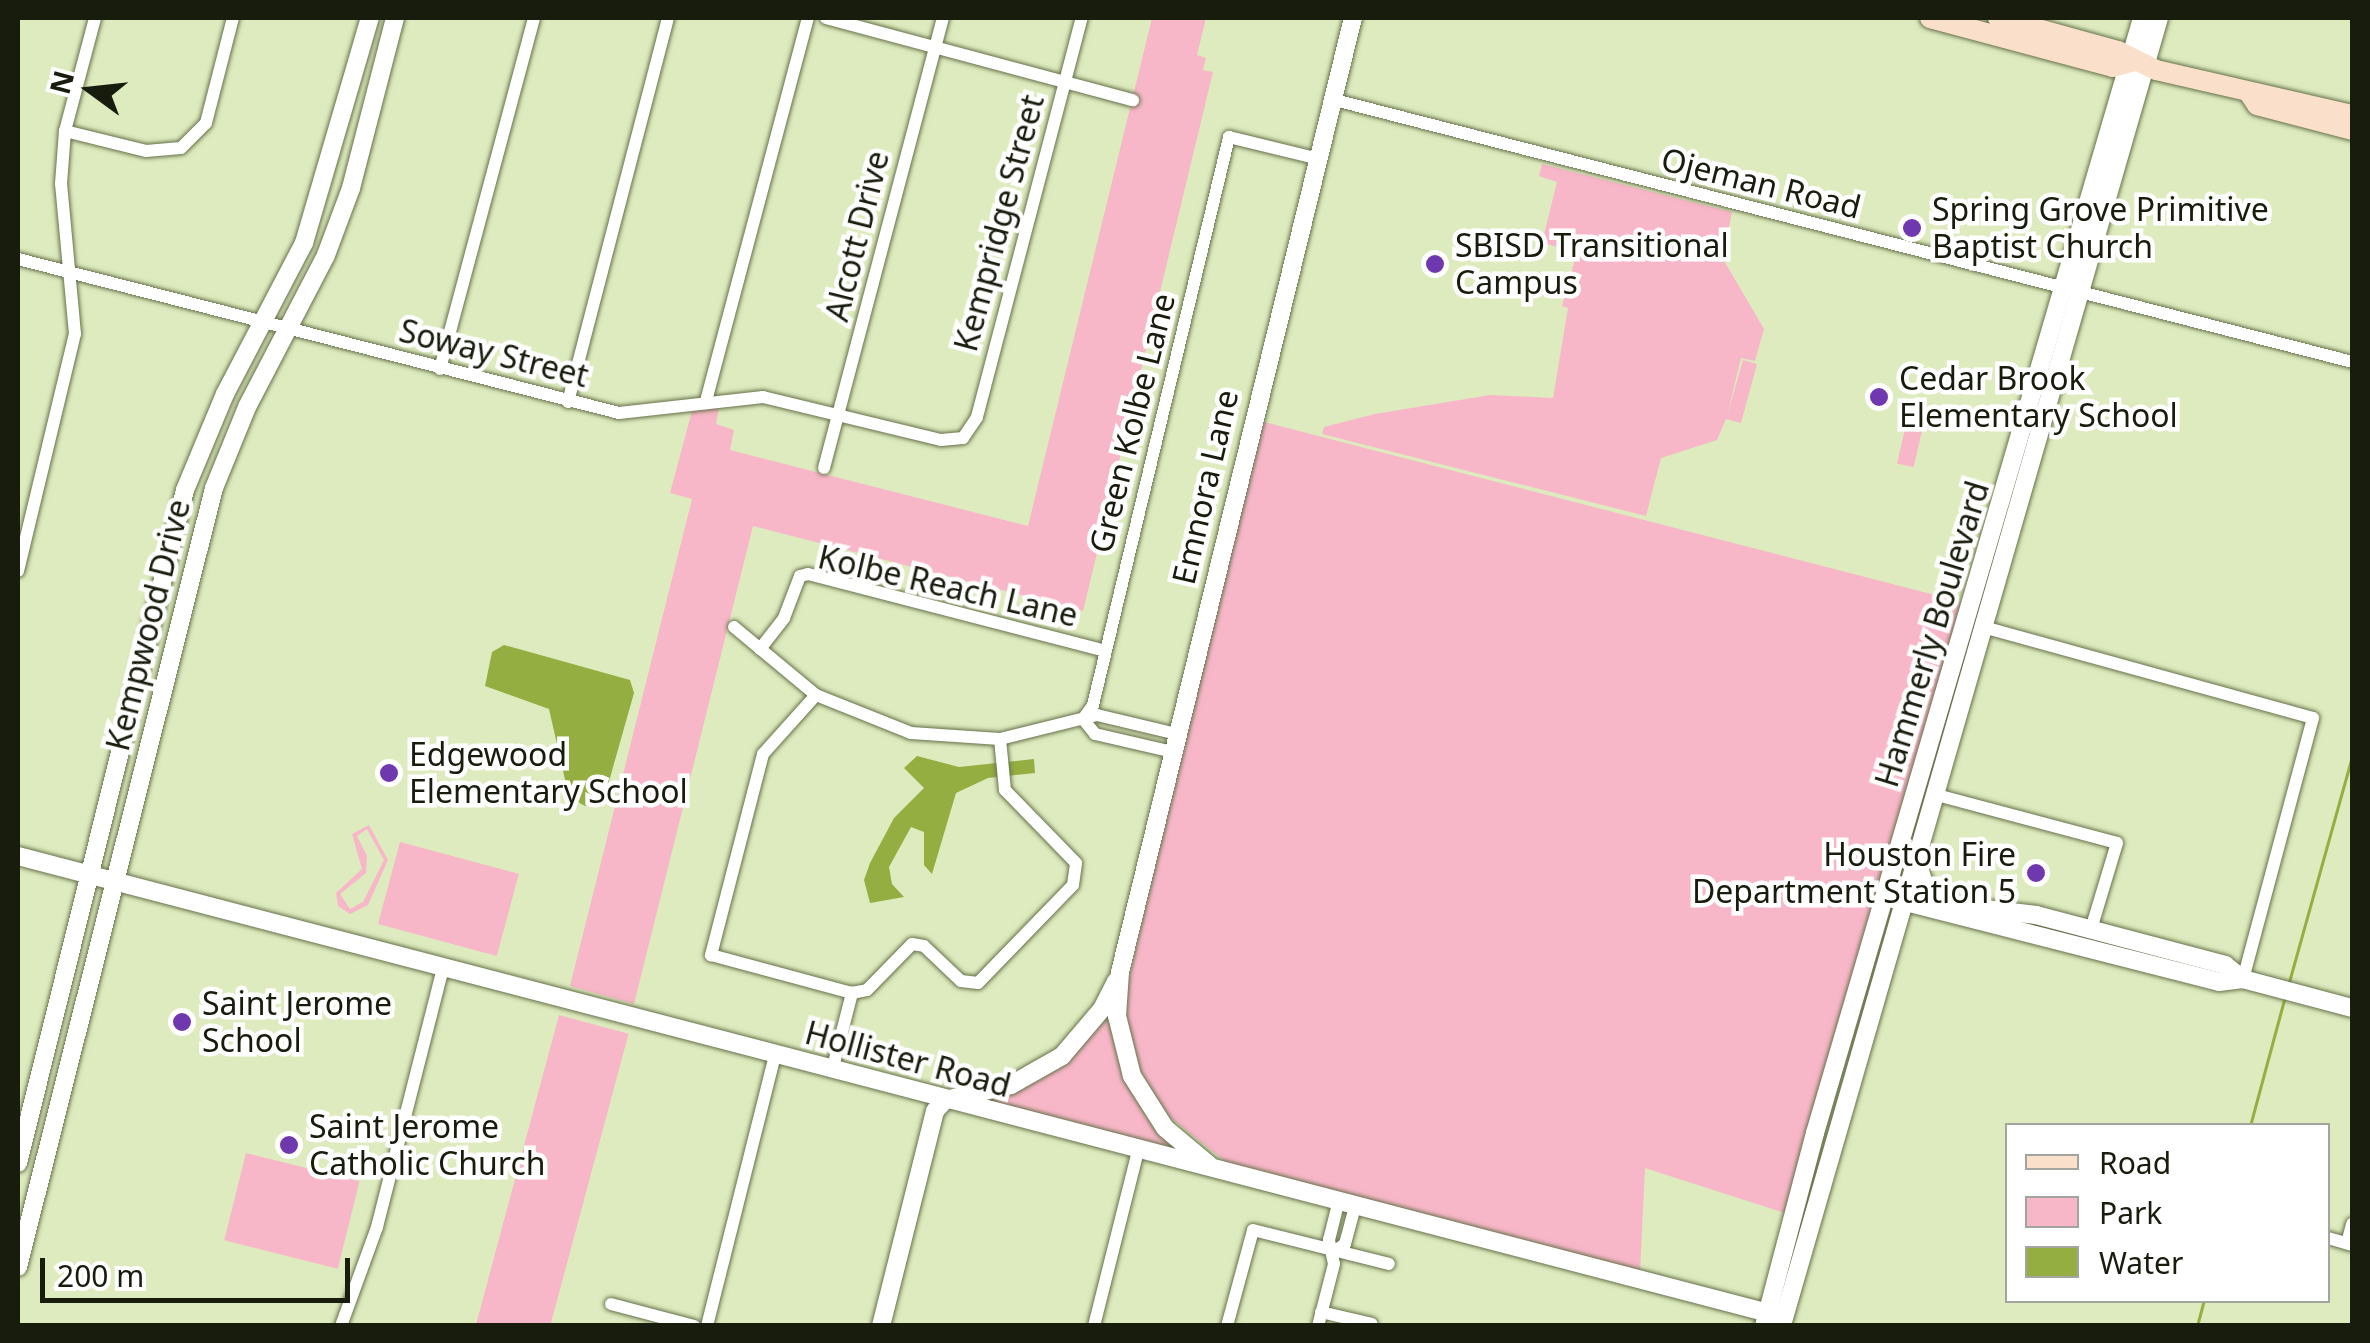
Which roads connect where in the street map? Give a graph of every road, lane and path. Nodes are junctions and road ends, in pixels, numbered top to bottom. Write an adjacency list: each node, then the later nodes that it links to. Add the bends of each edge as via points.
1 (95, 18): 26 (street)
2 (233, 18): 26 (street, via 206,123 181,148 146,152)
3 (370, 18): 18 (main road, Kempwood Drive)
4 (395, 18): 19 (main road, Kempwood Drive)
5 (534, 18): 36 (street)
6 (668, 18): 38 (street)
7 (808, 18): 37 (street)
8 (826, 18): 16 (street)
9 (943, 18): 16 (street, Alcott Drive)
10 (1082, 18): 20 (street, Kempridge Street)
11 (1353, 18): 21 (main road, Emnora Lane)
12 (1930, 18): 15 (main road)
13 (2142, 18): 17 (main road, Hammerly Boulevard)
14 (2159, 18): 17 (main road, Hammerly Boulevard)
15 (1992, 23): 17 (main road, via 2118,51)
16 (935, 47): 20 (street); 39 (street, Alcott Drive)
17 (2138, 64): 23 (main road); 32 (main road, Hammerly Boulevard)
18 (358, 66): 19 (main road); 28 (main road, Kempwood Drive)
19 (380, 74): 29 (main road, Kempwood Drive)
20 (1065, 82): 22 (street); 40 (street, Kempridge Street, via 977,417)
21 (1331, 99): 27 (main road, Emnora Lane); 32 (street, Ojeman Road)
22 (1134, 100)
23 (2302, 109): 24 (main road); 25 (main road)
24 (2352, 115)
25 (2352, 130)
26 (65, 131): 31 (street, via 61,184)
27 (1315, 158): 49 (street, Green Kolbe Lane, via 1229,137); 55 (main road, Emnora Lane)
28 (321, 198): 29 (main road); 33 (main road, Kempwood Drive)
29 (344, 208): 34 (main road, Kempwood Drive)
30 (18, 259): 31 (street, Soway Street)
31 (74, 274): 33 (street, Soway Street); 45 (street, via 72,346)
32 (2074, 290): 35 (street, Ojeman Road); 44 (main road, Hammerly Boulevard)
33 (268, 320): 34 (street, Soway Street); 41 (main road, Kempwood Drive)
34 (292, 328): 36 (street, Soway Street); 42 (main road, Kempwood Drive)
35 (2352, 362)
36 (440, 369): 38 (street, Soway Street)
37 (706, 401): 38 (street, Soway Street, via 620,412); 39 (street, Soway Street, via 764,397)
38 (568, 402)
39 (840, 412): 40 (street, Soway Street, via 941,440); 43 (street, Alcott Drive)
40 (963, 438)
41 (206, 439): 42 (main road); 52 (main road, Kempwood Drive, via 185,490)
42 (230, 450): 53 (main road, Kempwood Drive)
43 (824, 468)
44 (2014, 492): 47 (main road, Hammerly Boulevard); 50 (main road, Hammerly Boulevard)
45 (18, 572)
46 (734, 626): 48 (street)
47 (1983, 627): 50 (main road, Hammerly Boulevard); 67 (street, via 2313,718)
48 (760, 649): 49 (street, Kolbe Reach Lane, via 784,618 800,576 808,574); 51 (street)
49 (1105, 651): 54 (street, Green Kolbe Lane)
50 (1957, 685): 57 (main road, Hammerly Boulevard); 62 (main road, Hammerly Boulevard)
51 (816, 694): 56 (street, via 911,733); 68 (street, via 762,754 711,955)
52 (134, 698): 53 (main road); 60 (main road, Kempwood Drive)
53 (158, 706): 61 (main road, Kempwood Drive)
54 (1084, 719): 55 (street, via 1095,734); 56 (street)
55 (1175, 743): 66 (main road, Emnora Lane)
56 (1001, 745): 68 (street, via 1004,785 1076,863 1073,885 978,983 961,981 918,943 867,990)
57 (1933, 794): 58 (main road, Hammerly Boulevard); 64 (street, via 2117,843)
58 (1916, 852): 62 (main road, Hammerly Boulevard); 63 (main road, via 1921,878)
59 (18, 856): 60 (main road, Hollister Road)
60 (90, 873): 61 (main road, Hollister Road); 70 (main road, Kempwood Drive)
61 (114, 881): 65 (main road, Hollister Road); 72 (main road, Kempwood Drive)
62 (1899, 901): 63 (main road); 67 (main road, via 2219,982); 86 (main road, Hammerly Boulevard)
63 (1942, 904): 64 (main road, via 1992,906)
64 (2091, 929): 67 (main road, via 2224,965)
65 (443, 970): 71 (main road, Hollister Road); 88 (street, via 377,1227)
66 (1120, 972): 74 (main road, Emnora Lane, via 1102,1009 1062,1056 1011,1085); 77 (main road, Emnora Lane, via 1118,1016 1132,1076 1166,1128)
67 (2244, 980): 69 (main road)
68 (852, 994): 73 (street)
69 (2352, 1008)
70 (46, 1051): 72 (main road); 76 (main road, Kempwood Drive)
71 (775, 1056): 73 (main road, Hollister Road); 90 (street)
72 (69, 1058): 83 (main road, Kempwood Drive)
73 (833, 1064): 74 (main road, Hollister Road)
74 (946, 1100): 75 (main road, Hollister Road); 91 (main road, via 935,1111)
75 (1138, 1150): 77 (main road, Hollister Road); 92 (street)
76 (18, 1163)
77 (1218, 1170): 78 (main road, Hollister Road)
78 (1346, 1205): 81 (street, via 1345,1244); 86 (main road, Hollister Road)
79 (2352, 1224): 80 (street)
80 (2350, 1244)
81 (1335, 1251): 82 (street); 85 (street); 93 (street, via 1253,1230)
82 (1389, 1264)
83 (18, 1267)
84 (611, 1304): 89 (street)
85 (1320, 1319): 87 (street)
86 (1774, 1320)
87 (1372, 1324)
88 (340, 1326)
89 (694, 1326)
90 (707, 1326)
91 (882, 1326)
92 (1094, 1326)
93 (1227, 1326)

